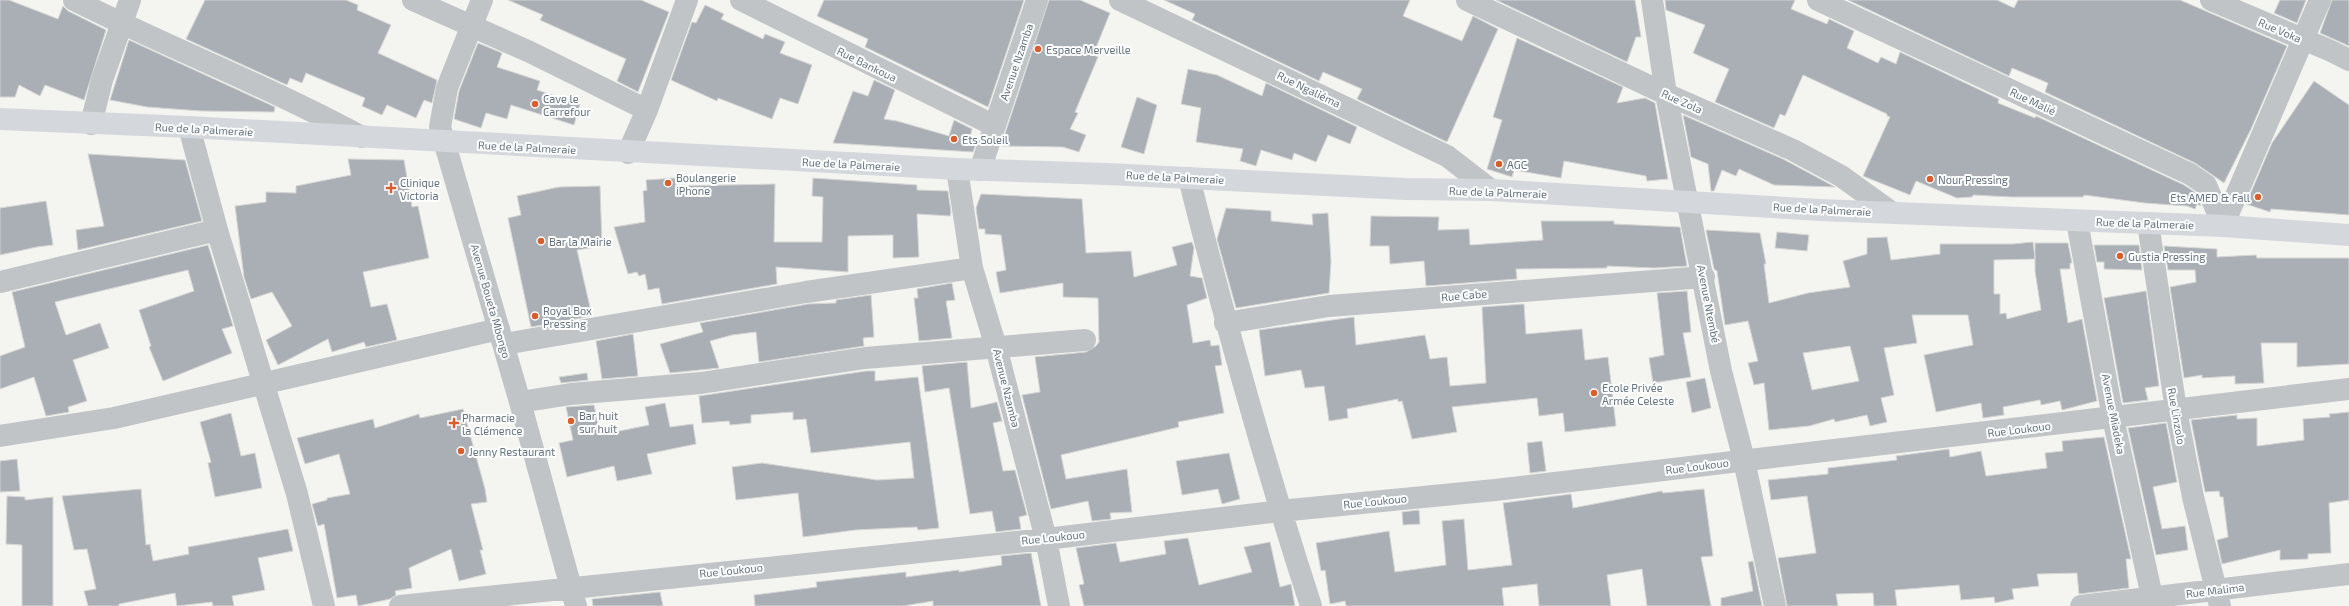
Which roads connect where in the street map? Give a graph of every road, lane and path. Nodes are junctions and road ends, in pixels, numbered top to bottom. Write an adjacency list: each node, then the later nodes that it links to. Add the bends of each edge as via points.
1 (74, 0): 14 (street)
2 (130, 0): 14 (street)
3 (413, 0): 15 (street)
4 (482, 0): 15 (street, Avenue Boueta Mbongo)
5 (687, 0): 19 (street)
6 (741, 0): 22 (street, Rue Bankoua)
7 (1038, 0): 22 (street, Avenue Nzamba)
8 (1120, 0): 30 (street, Rue Ngaliéma, via 1447,156)
9 (1467, 0): 18 (street, Rue Zola)
10 (1652, 0): 18 (street, Avenue Ntembé)
11 (1818, 0): 35 (street, Rue Malié, via 2190,174 2206,185)
12 (2211, 0): 16 (street, Rue Voka)
13 (2320, 0): 16 (street)
14 (121, 23): 21 (street, via 102,80); 24 (street, via 276,92)
15 (472, 26): 19 (street); 25 (street, Avenue Boueta Mbongo, via 446,95 440,122)
16 (2304, 40): 17 (street, Rue Voka); 35 (street)
17 (2349, 60)
18 (1666, 94): 31 (street, Avenue Ntembé); 32 (street, Rue Zola, via 1793,150 1840,176)
19 (647, 110): 26 (street)
20 (0, 119): 21 (main road, Rue de la Palmeraie)
21 (92, 124): 23 (main road, Rue de la Palmeraie)
22 (995, 126): 28 (street, Avenue Nzamba)
23 (189, 127): 24 (main road, Rue de la Palmeraie); 36 (street)
24 (362, 137): 25 (main road, Rue de la Palmeraie)
25 (445, 142): 26 (main road, Rue de la Palmeraie); 42 (street, Avenue Boueta Mbongo)
26 (628, 153): 27 (main road, Rue de la Palmeraie)
27 (957, 169): 28 (main road, Rue de la Palmeraie); 38 (street, Avenue Nzamba)
28 (980, 170): 29 (main road, Rue de la Palmeraie)
29 (1189, 178): 30 (main road, Rue de la Palmeraie, via 1406,189); 41 (street)
30 (1491, 190): 31 (main road, Rue de la Palmeraie)
31 (1689, 201): 32 (main road, Rue de la Palmeraie); 39 (street, Avenue Ntembé)
32 (1891, 212): 33 (main road, Rue de la Palmeraie)
33 (2077, 221): 34 (main road, Rue de la Palmeraie); 49 (street, Avenue Miadeka)
34 (2148, 223): 35 (main road, Rue de la Palmeraie); 48 (street, Rue Linzolo)
35 (2223, 226): 37 (main road, Rue de la Palmeraie)
36 (217, 230): 40 (street); 45 (street)
37 (2349, 235)
38 (972, 268): 42 (street); 44 (street, Avenue Nzamba)
39 (1704, 277): 41 (street, Rue Cabe, via 1329,306); 51 (street, Avenue Ntembé, via 1721,371)
40 (0, 282)
41 (1225, 323): 52 (street)
42 (502, 337): 45 (street); 47 (street, Avenue Boueta Mbongo)
43 (1085, 340): 44 (street)
44 (996, 347): 47 (street, via 865,358 701,383 571,394); 53 (street, Avenue Nzamba)
45 (264, 383): 50 (street, via 114,418); 58 (street, via 297,494)
46 (2349, 389): 48 (street, Rue Loukouo)
47 (520, 402): 55 (street, Avenue Boueta Mbongo)
48 (2176, 410): 49 (street, Rue Loukouo); 56 (street, Rue Linzolo, via 2193,497)
49 (2113, 418): 51 (street, Rue Loukouo); 57 (street, Avenue Miadeka)
50 (0, 436)
51 (1744, 460): 52 (street, Rue Loukouo, via 1495,490); 62 (street, Avenue Ntembé)
52 (1280, 511): 53 (street, Rue Loukouo); 61 (street)
53 (1046, 539): 55 (street, Rue Loukouo); 60 (street, Avenue Nzamba)
54 (2349, 574): 56 (street, Rue Malima)
55 (574, 596): 59 (street, Rue Loukouo)
56 (2218, 598): 57 (street, Rue Malima)
57 (2154, 602): 63 (street, Rue Malima)
58 (324, 606)
59 (400, 606)
60 (1059, 606)
61 (1311, 606)
62 (1775, 606)
63 (2081, 606)

